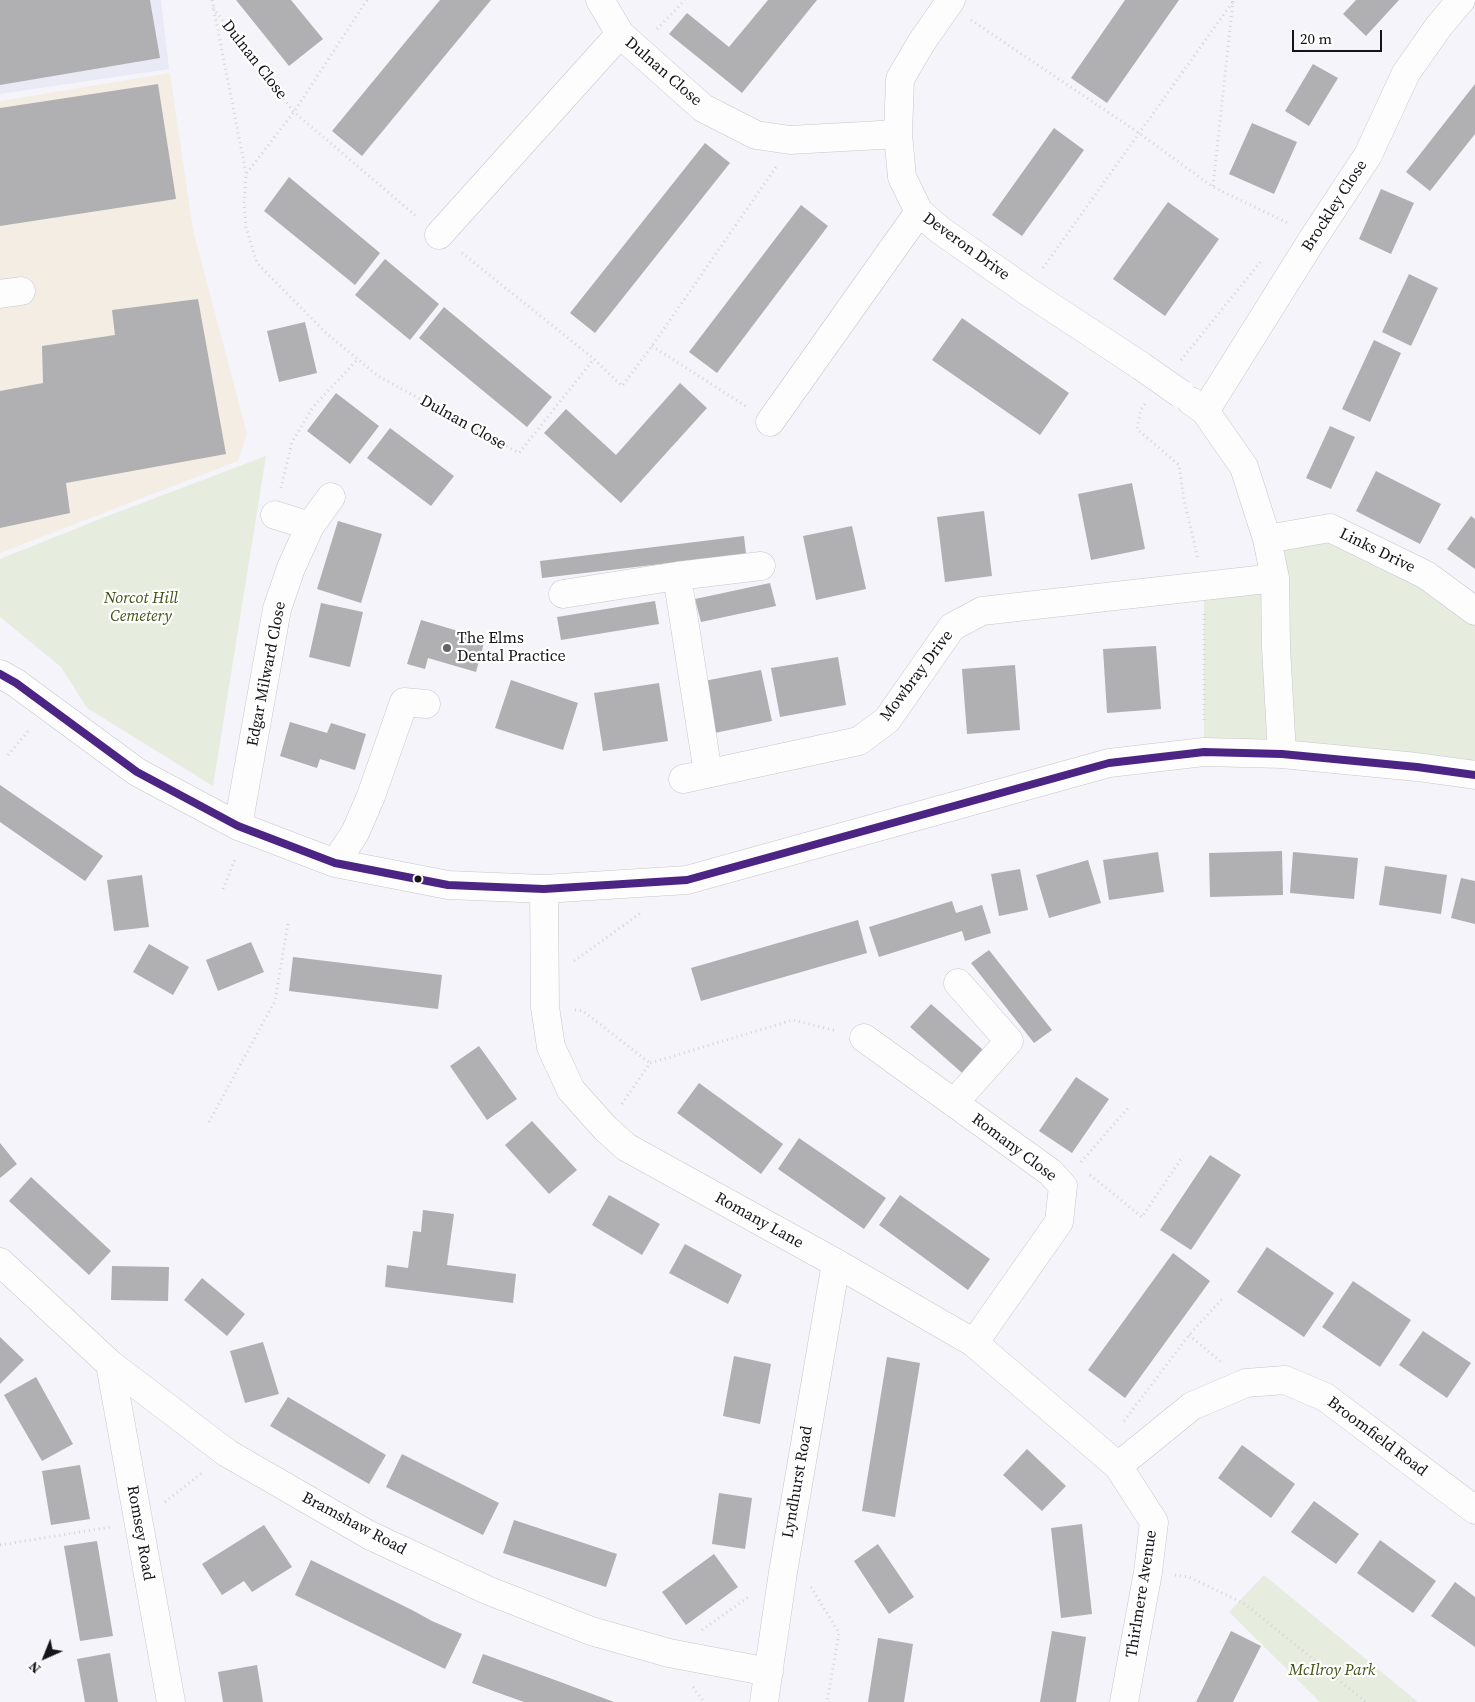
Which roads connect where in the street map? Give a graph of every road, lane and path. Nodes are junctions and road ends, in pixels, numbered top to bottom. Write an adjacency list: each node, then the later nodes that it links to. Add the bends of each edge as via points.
1 (212, 0): 7 (path)
2 (367, 0): 10 (path, Dulnan Close)
3 (600, 0): 9 (street, Dulnan Close)
4 (685, 0): 9 (path)
5 (1234, 0): 11 (path); 15 (path)
6 (1461, 0): 18 (street, Brockley Close, via 1406,73 1368,155)
7 (213, 8): 10 (path, Dulnan Close); 14 (path)
8 (957, 8): 11 (path); 12 (street, Deveron Drive, via 922,43 900,79)
9 (629, 42): 13 (street, Dulnan Close, via 703,108 756,135); 17 (street, Dulnan Close)
10 (294, 112): 14 (path, Dulnan Close); 17 (path, Dulnan Close)
11 (1139, 133): 15 (path); 20 (path)
12 (898, 134): 13 (street, Dulnan Close); 16 (street, Deveron Drive, via 902,177)
13 (790, 140): 21 (path, via 786,152)
14 (246, 174): 22 (path, Dulnan Close, via 246,227 258,263 311,318 378,376 519,453)
15 (1213, 187): 18 (path, via 1305,229)
16 (919, 212): 20 (street, Deveron Drive); 26 (street)
17 (439, 235): 22 (path)
18 (1314, 237): 25 (street, Brockley Close)
19 (1266, 256): 23 (path)
20 (1027, 291): 25 (street, Deveron Drive, bridge)
21 (652, 346): 22 (path, via 622,386); 26 (path)
22 (594, 359)
23 (1178, 363)
24 (1147, 401): 34 (path, via 1141,409 1137,430 1179,465)
25 (1205, 410): 30 (street, via 1244,467)
26 (770, 422)
27 (331, 496): 29 (street, Edgar Milward Close)
28 (275, 515): 29 (street)
29 (310, 526): 44 (street, Edgar Milward Close, via 277,609)
30 (1267, 539): 33 (street); 36 (street, Links Drive, via 1330,528 1426,575)
31 (761, 566): 32 (street)
32 (677, 576): 34 (street, Mowbray Drive, via 695,776 860,741 887,720 952,628 982,611); 35 (street)
33 (1275, 578): 34 (street, Mowbray Drive); 41 (street)
34 (1204, 586): 40 (path)
35 (563, 594)
36 (1475, 611)
37 (0, 674): 44 (street, via 137,772)
38 (426, 704): 46 (street, via 404,702 371,796 355,833)
39 (34, 724): 42 (path)
40 (1204, 752): 41 (street); 48 (street, via 1109,763 687,880)
41 (1282, 754): 43 (street)
42 (8, 755)
43 (1475, 775)
44 (238, 826): 46 (street)
45 (236, 855): 47 (path)
46 (335, 863): 48 (street, via 448,885)
47 (223, 889)
48 (544, 889): 63 (street, Romany Lane, via 545,1006 551,1047 571,1090 606,1130 626,1147)
49 (647, 909): 51 (path)
50 (288, 922): 59 (path, via 274,1001)
51 (574, 961)
52 (958, 983): 56 (street, via 1009,1041)
53 (583, 1012): 55 (path)
54 (864, 1038): 55 (path, via 793,1020); 56 (street, Romany Close)
55 (650, 1063): 58 (path)
56 (954, 1103): 61 (street, Romany Close, via 1050,1172)
57 (1128, 1107): 61 (path)
58 (618, 1110)
59 (209, 1122)
60 (1183, 1156): 61 (path, via 1142,1217)
61 (1070, 1176): 66 (street, Romany Close, via 1059,1222)
62 (0, 1262): 67 (street, Bramshaw Road)
63 (836, 1263): 66 (street, Romany Lane); 71 (street, Lyndhurst Road)
64 (1222, 1299): 65 (path)
65 (1189, 1335): 68 (path); 69 (path)
66 (974, 1343): 69 (street, Romany Lane)
67 (110, 1364): 73 (street, Bramshaw Road, via 227,1453 369,1536 487,1590 591,1630 670,1653); 74 (street, Romsey Road)
68 (1246, 1383): 69 (street, Broomfield Road, via 1192,1406); 70 (street, Broomfield Road, via 1285,1380 1325,1397)
69 (1110, 1459): 72 (street, Thirlmere Avenue, via 1154,1522)
70 (1475, 1510)
71 (787, 1548): 73 (street, Lyndhurst Road); 76 (path, via 839,1633)
72 (1148, 1572): 77 (street, Thirlmere Avenue); 78 (path, via 1189,1577 1245,1604)
73 (769, 1672): 75 (street, Lyndhurst Road)
74 (171, 1702)
75 (764, 1702)
76 (827, 1702)
77 (1124, 1702)
78 (1366, 1702)

